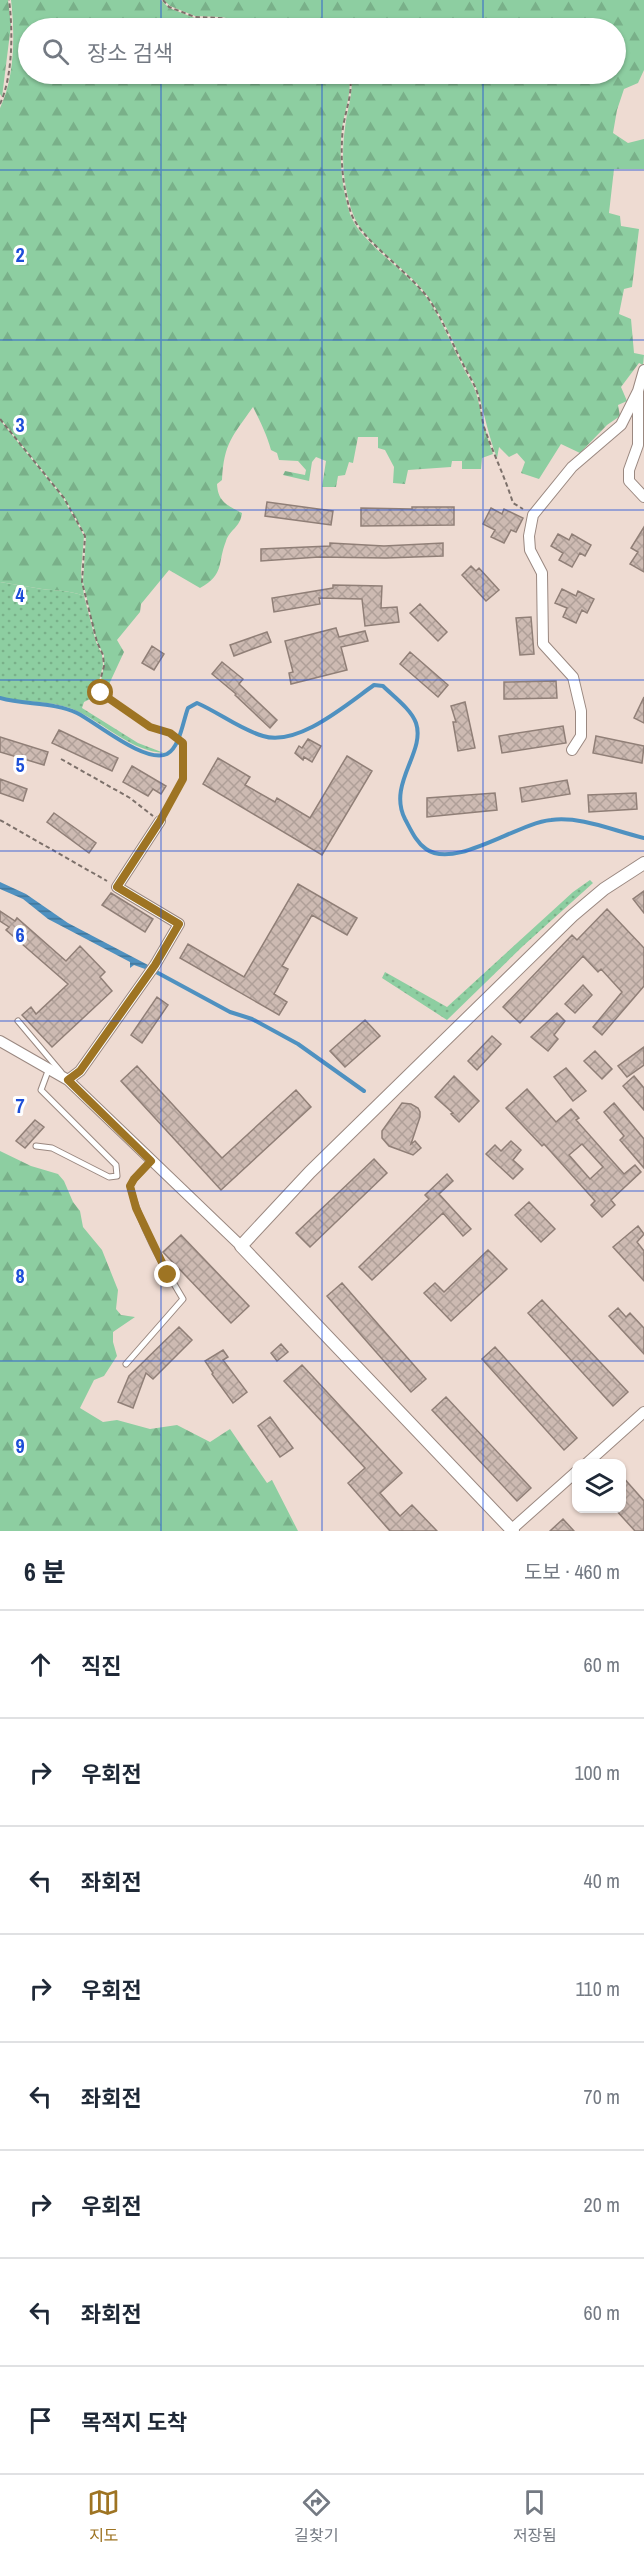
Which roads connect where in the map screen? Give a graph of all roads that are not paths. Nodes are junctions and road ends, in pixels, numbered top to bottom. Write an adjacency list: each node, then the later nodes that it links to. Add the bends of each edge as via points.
1 (644, 370): 2 (street)
2 (638, 392): 3 (street, via 638,445 629,481); 4 (street, via 621,425 572,467 533,515 529,536 530,550 542,573 543,644 573,676 581,711 581,736)
3 (644, 497)
4 (572, 750)
5 (160, 821): 10 (street, via 117,887 179,924 153,969 80,1071)
6 (644, 863): 13 (street, via 572,916 310,1172)
7 (18, 1021): 10 (lane)
8 (0, 1041): 9 (street)
9 (48, 1071): 10 (street); 11 (lane, via 41,1089 116,1165 117,1176 109,1177 52,1148)
10 (68, 1080): 12 (street)
11 (36, 1146)
12 (151, 1161): 13 (street); 14 (lane, via 130,1186 136,1208 183,1299)
13 (241, 1246): 18 (street)
14 (126, 1364)
15 (644, 1412): 16 (street)
16 (592, 1459)
17 (572, 1476): 18 (street)
18 (513, 1530)

